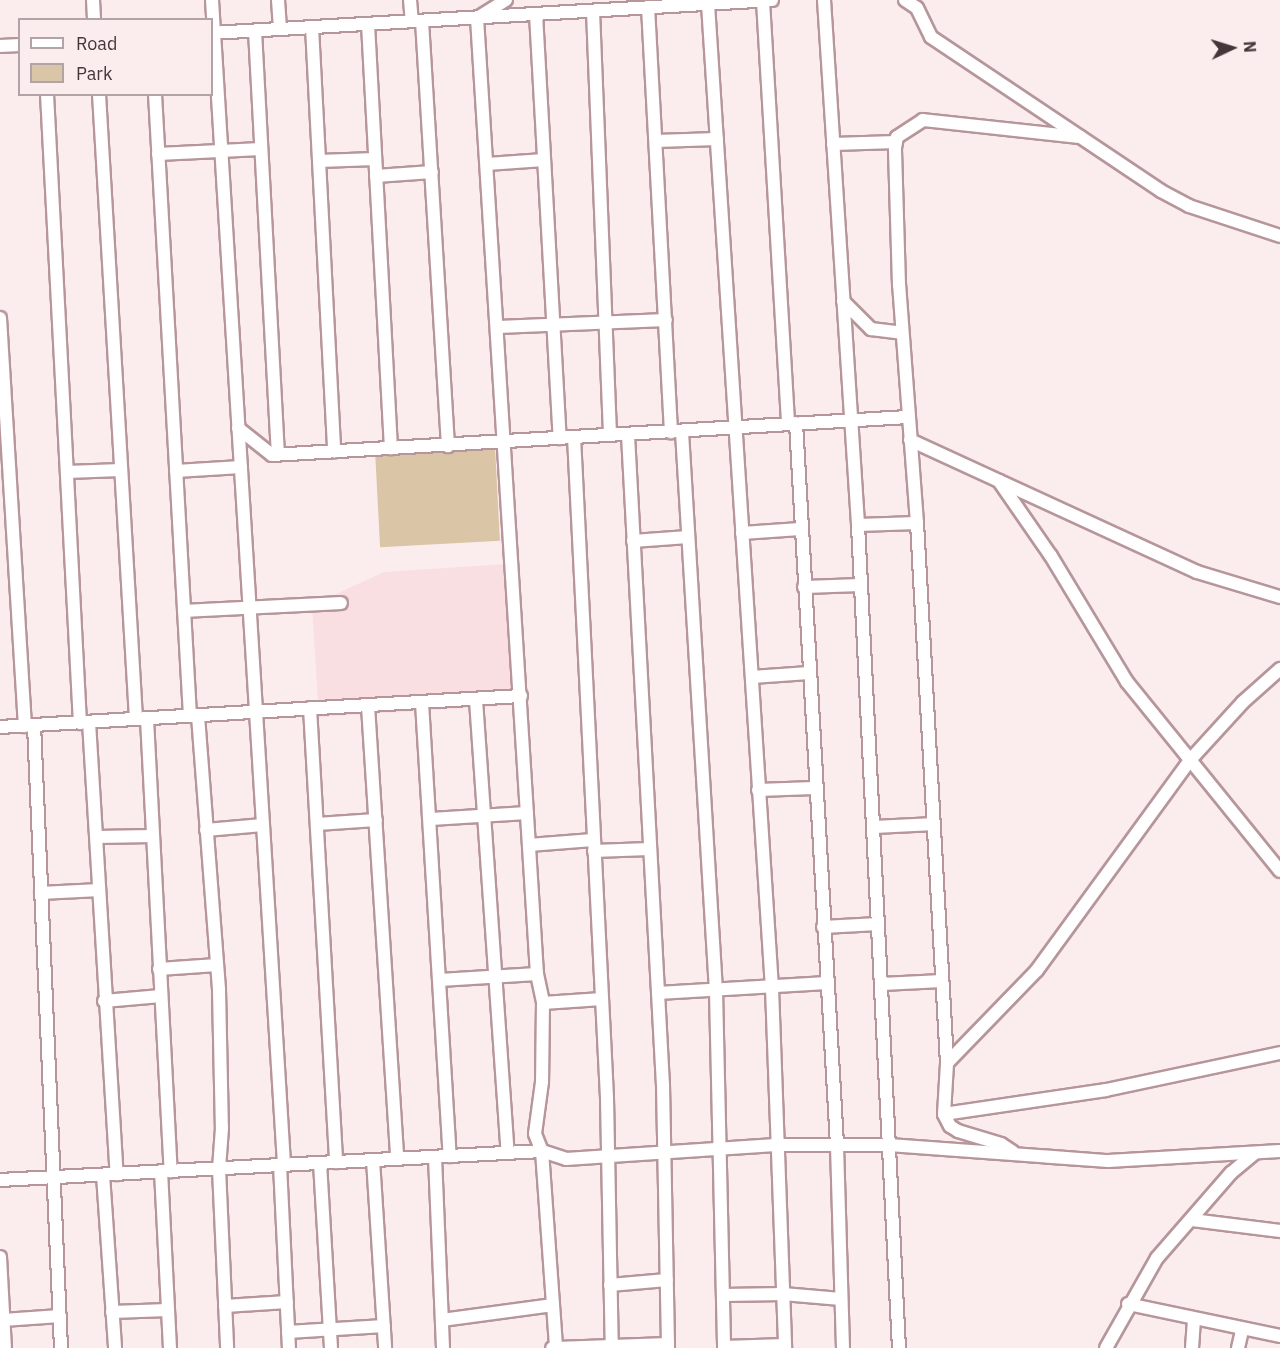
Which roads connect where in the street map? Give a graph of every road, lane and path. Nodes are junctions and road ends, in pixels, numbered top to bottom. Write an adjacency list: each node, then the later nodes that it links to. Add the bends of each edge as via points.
1 (93, 0): 14 (street)
2 (212, 0): 15 (street)
3 (278, 0): 20 (street)
4 (410, 0): 17 (street)
5 (506, 0): 16 (street)
6 (763, 0): 7 (street); 10 (street); 52 (street)
7 (772, 0)
8 (824, 0): 32 (street)
9 (905, 0): 28 (street, via 917,8 931,37)
10 (708, 4): 11 (street); 29 (street)
11 (648, 7): 12 (street); 30 (street)
12 (593, 11): 13 (street); 46 (street)
13 (536, 14): 16 (street); 37 (street)
14 (94, 18)
15 (213, 18)
16 (477, 18): 17 (street); 39 (street)
17 (417, 21): 18 (street); 40 (street)
18 (368, 24): 19 (street); 36 (street)
19 (312, 27): 20 (street); 38 (street)
20 (280, 29): 21 (street)
21 (255, 31): 22 (street); 33 (street)
22 (213, 33): 34 (street)
23 (18, 45): 24 (street)
24 (0, 46)
25 (47, 96): 69 (street)
26 (99, 96): 67 (street)
27 (155, 96): 35 (street)
28 (1080, 137): 31 (street, via 923,120 911,124); 42 (street, via 1161,192 1190,206)
29 (717, 139): 30 (street); 53 (street)
30 (656, 141): 45 (street)
31 (896, 142): 32 (street); 49 (street)
32 (833, 144): 43 (street)
33 (261, 149): 34 (street); 65 (street)
34 (221, 151): 35 (street); 54 (street)
35 (159, 154): 68 (street)
36 (375, 159): 38 (street); 41 (street)
37 (544, 160): 39 (street); 47 (street)
38 (319, 161): 64 (street)
39 (487, 164): 48 (street)
40 (432, 172): 41 (street); 62 (street)
41 (376, 176): 63 (street)
42 (1280, 236)
43 (843, 301): 49 (street, via 871,328); 51 (street)
44 (0, 318): 95 (street)
45 (666, 320): 46 (street); 55 (street)
46 (604, 323): 47 (street); 56 (street)
47 (554, 325): 48 (street); 59 (street)
48 (498, 327): 61 (street)
49 (902, 333): 50 (street)
50 (908, 417): 51 (street); 60 (street)
51 (851, 419): 52 (street); 72 (street)
52 (792, 423): 53 (street); 73 (street)
53 (735, 427): 55 (street); 74 (street)
54 (238, 428): 65 (street, via 272,454); 66 (street)
55 (677, 432): 57 (street); 75 (street)
56 (610, 435): 57 (street); 58 (street)
57 (628, 435): 76 (street)
58 (574, 437): 59 (street); 112 (street)
59 (560, 438): 61 (street)
60 (910, 440): 70 (street); 71 (street)
61 (506, 442): 62 (street); 86 (street)
62 (448, 446): 63 (street)
63 (391, 448): 64 (street)
64 (334, 451): 65 (street)
65 (278, 454)
66 (241, 467): 68 (street); 81 (street)
67 (121, 470): 69 (street); 93 (street)
68 (176, 471): 82 (street)
69 (67, 472): 94 (street)
70 (999, 481): 79 (street, via 1197,572); 97 (street, via 1051,556 1127,682)
71 (916, 523): 72 (street); 105 (street)
72 (858, 525): 77 (street)
73 (800, 529): 74 (street); 78 (street)
74 (742, 533): 85 (street)
75 (688, 537): 76 (street); 128 (street)
76 (633, 541): 113 (street)
77 (861, 585): 78 (street); 107 (street)
78 (804, 587): 84 (street)
79 (1280, 597)
80 (341, 603): 81 (street)
81 (249, 608): 82 (street); 91 (street)
82 (184, 611): 92 (street)
83 (1280, 669): 97 (street, via 1243,702)
84 (809, 673): 85 (street); 98 (street)
85 (752, 676): 99 (street)
86 (521, 696): 87 (street); 100 (street)
87 (476, 700): 88 (street); 101 (street)
88 (422, 703): 89 (street); 102 (street)
89 (368, 706): 90 (street); 103 (street)
90 (310, 708): 91 (street); 104 (street)
91 (256, 713): 92 (street); 106 (street)
92 (194, 716): 93 (street); 108 (street)
93 (141, 719): 94 (street); 109 (street)
94 (84, 722): 95 (street); 110 (street)
95 (29, 726): 96 (street); 116 (street)
96 (0, 727)
97 (1191, 759): 114 (street); 135 (street, via 1037,970)
98 (814, 788): 99 (street); 118 (street)
99 (758, 790): 127 (street)
100 (528, 813): 101 (street); 111 (street)
101 (484, 815): 102 (street); 122 (street)
102 (430, 819): 123 (street)
103 (376, 820): 104 (street); 150 (street)
104 (317, 824): 152 (street)
105 (934, 824): 107 (street); 124 (street)
106 (263, 825): 108 (street); 154 (street)
107 (875, 827): 117 (street)
108 (206, 830): 119 (street)
109 (152, 836): 110 (street); 120 (street)
110 (97, 837): 115 (street)
111 (529, 845): 112 (street); 121 (street)
112 (593, 846): 113 (street); 131 (street)
113 (650, 849): 129 (street)
114 (1280, 872)
115 (99, 890): 116 (street); 132 (street)
116 (41, 893): 159 (street)
117 (878, 924): 118 (street); 126 (street)
118 (824, 927): 125 (street)
119 (217, 965): 120 (street); 155 (street, via 222,1128)
120 (159, 969): 130 (street)
121 (537, 974): 122 (street); 133 (street)
122 (496, 978): 123 (street); 145 (street)
123 (440, 980): 148 (street)
124 (942, 981): 126 (street); 135 (street)
125 (827, 983): 127 (street); 139 (street)
126 (882, 984): 138 (street)
127 (772, 988): 128 (street); 137 (street)
128 (716, 991): 129 (street); 140 (street)
129 (658, 993): 142 (street)
130 (161, 996): 132 (street); 156 (street)
131 (602, 999): 133 (street); 147 (street)
132 (104, 1001): 157 (street)
133 (543, 1003): 141 (street, via 542,1082 535,1134)
134 (1280, 1053): 136 (street, via 1106,1090)
135 (947, 1063): 136 (street)
136 (944, 1114): 146 (street, via 958,1131 1001,1144)
137 (776, 1145): 139 (street); 140 (street); 166 (street)
138 (890, 1145): 139 (street); 146 (street); 200 (street)
139 (837, 1146): 168 (street)
140 (718, 1149): 142 (street); 167 (street)
141 (542, 1151): 145 (street); 147 (street, via 566,1159); 171 (street)
142 (664, 1151): 147 (street); 164 (street)
143 (1280, 1151): 144 (street)
144 (1256, 1152): 146 (street, via 1108,1161); 161 (street, via 1231,1173)
145 (508, 1153): 148 (street)
146 (1017, 1154)
147 (606, 1155): 165 (street)
148 (450, 1156): 149 (street)
149 (435, 1157): 150 (street); 177 (street)
150 (397, 1159): 151 (street)
151 (374, 1160): 152 (street); 179 (street)
152 (336, 1162): 153 (street)
153 (320, 1163): 154 (street); 180 (street)
154 (282, 1165): 155 (street); 169 (street)
155 (219, 1169): 156 (street); 172 (street)
156 (166, 1171): 157 (street); 173 (street)
157 (117, 1174): 158 (street)
158 (103, 1175): 159 (street); 174 (street)
159 (54, 1177): 160 (street); 175 (street)
160 (0, 1180)
161 (1192, 1220): 162 (street); 170 (street, via 1157,1258)
162 (1280, 1231)
163 (0, 1257): 176 (street)
164 (667, 1280): 165 (street); 186 (street)
165 (610, 1285): 185 (street)
166 (783, 1294): 167 (street); 168 (street); 187 (street)
167 (724, 1295): 198 (street)
168 (840, 1299): 199 (street)
169 (287, 1302): 172 (street); 182 (street)
170 (1128, 1304): 178 (street); 184 (street)
171 (553, 1305): 177 (street); 197 (street)
172 (225, 1306): 192 (street)
173 (168, 1310): 174 (street); 191 (street)
174 (112, 1312): 190 (street)
175 (60, 1316): 176 (street); 189 (street)
176 (3, 1320): 188 (street)
177 (442, 1320): 196 (street)
178 (1194, 1320): 181 (street); 201 (street)
179 (384, 1326): 180 (street); 195 (street)
180 (330, 1329): 182 (street); 194 (street)
181 (1242, 1331): 183 (street); 202 (street)
182 (288, 1332): 193 (street)
183 (1277, 1340)
184 (1111, 1345)
185 (612, 1346): 186 (street); 197 (street)
186 (668, 1346)
187 (785, 1347): 198 (street)
188 (4, 1348)
189 (61, 1348)
190 (114, 1348)
191 (170, 1348)
192 (227, 1348)
193 (289, 1348)
194 (331, 1348)
195 (385, 1348)
196 (443, 1348)
197 (555, 1348)
198 (724, 1348)
199 (843, 1348)
200 (899, 1348)
201 (1192, 1348)
202 (1239, 1348)

